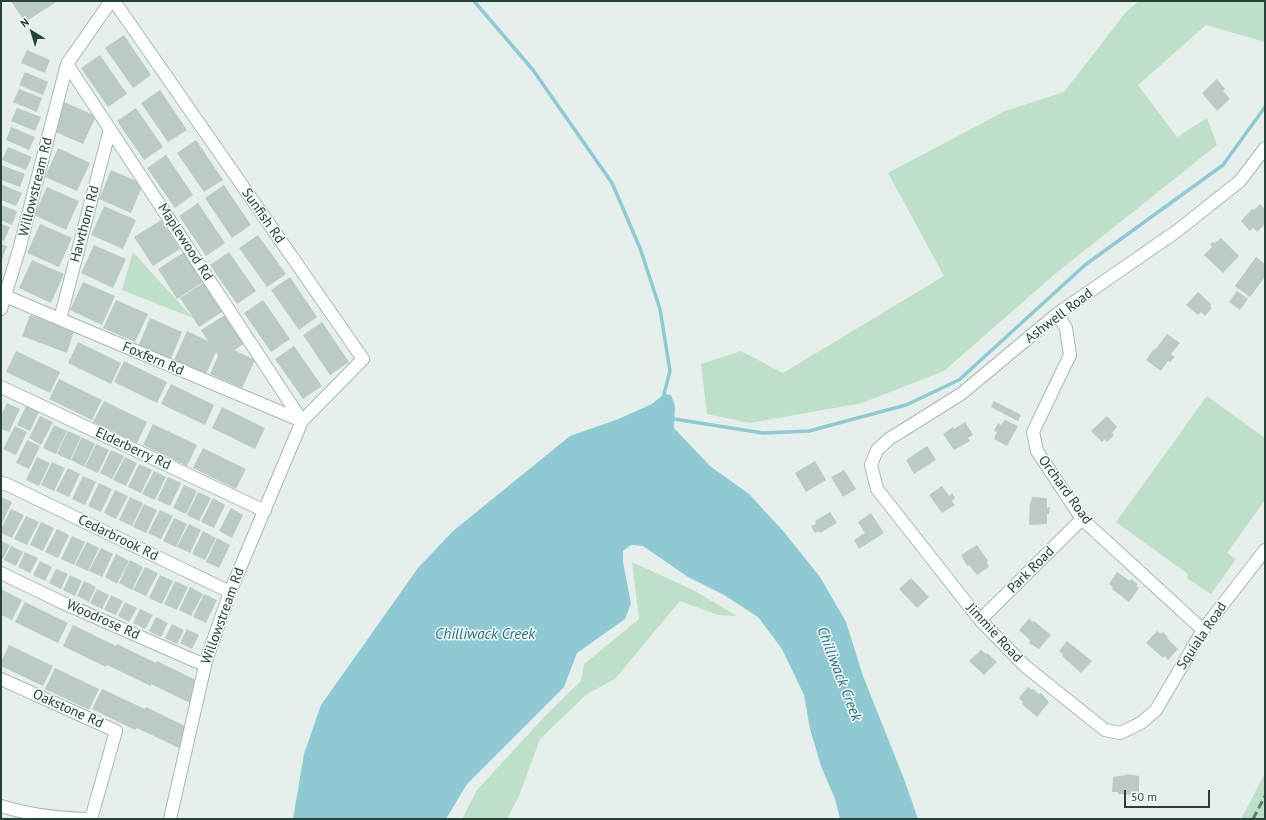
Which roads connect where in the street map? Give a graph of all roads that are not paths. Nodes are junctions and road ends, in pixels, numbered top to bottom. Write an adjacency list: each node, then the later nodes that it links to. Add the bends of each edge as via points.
1 (113, 1): 2 (street, Sunfish Rd); 10 (street, Sunfish Rd, via 363,359)
2 (67, 64): 3 (street, Maplewood Rd); 5 (street, Willowstream Rd, via 20,250)
3 (110, 129): 8 (street, Hawthorn Rd); 10 (street, Maplewood Rd)
4 (1265, 148): 7 (street, Ashwell Road, via 1240,182 1178,231)
5 (5, 296): 6 (street, Willowstream Rd); 8 (street, Foxfern Rd)
6 (1, 309)
7 (1057, 314): 12 (street, Ashwell Road, via 961,394 889,439 877,450 871,465); 14 (street, Orchard Road, via 1066,328 1070,355 1033,432 1037,451)
8 (60, 319): 10 (street, Foxfern Rd)
9 (1, 387): 13 (street, Elderberry Rd)
10 (302, 421): 13 (street, Willowstream Rd)
11 (3, 482): 17 (street, Cedarbrook Rd)
12 (877, 489): 18 (street, Jimmie Road)
13 (265, 511): 17 (street, Willowstream Rd)
14 (1082, 519): 18 (street, Park Road); 19 (street, Orchard Road)
15 (1265, 550): 19 (street, Squiala Road)
16 (1, 573): 20 (street, Woodrose Rd, via 194,661)
17 (230, 592): 20 (street, Willowstream Rd)
18 (980, 620): 22 (street, Jimmie Road, via 1025,666 1105,730 1120,733)
19 (1203, 630): 22 (street, Squiala Road, via 1156,710)
20 (206, 661): 26 (street, Willowstream Rd)
21 (1, 679): 25 (street, Oakstone Rd, via 116,731)
22 (1141, 723)
23 (1, 806): 24 (street, via 58,818)
24 (85, 819)
25 (90, 819)
26 (170, 819)

